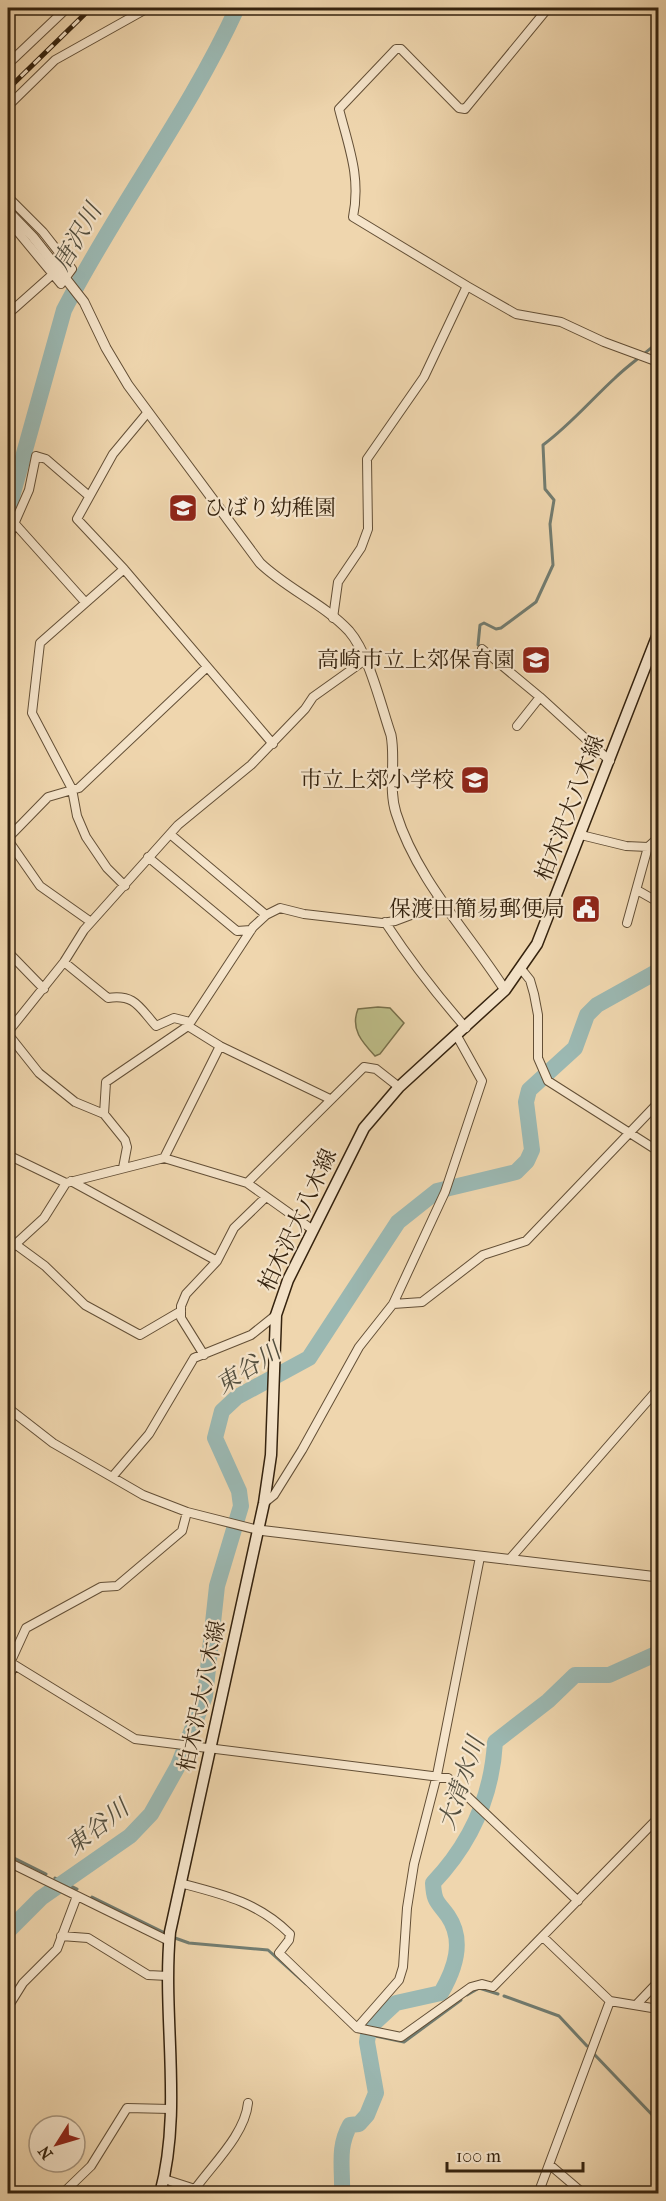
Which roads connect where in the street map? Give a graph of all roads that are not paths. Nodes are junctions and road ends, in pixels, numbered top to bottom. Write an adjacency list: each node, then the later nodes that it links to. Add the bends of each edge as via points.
1 (67, 8): 4 (street)
2 (148, 8): 5 (street, via 55,60)
3 (548, 8): 10 (street, via 465,109 459,108 401,49 396,49 339,110 356,174 358,193 353,217)
4 (8, 64)
5 (8, 106)
6 (8, 197): 9 (street, via 72,269)
7 (10, 216): 8 (street); 9 (street)
8 (53, 274): 9 (street, via 61,284); 11 (street)
9 (67, 280): 13 (street)
10 (467, 286): 12 (street, via 516,314 561,322); 19 (street, via 424,377 367,459 368,530 338,582)
11 (8, 314)
12 (658, 362)
13 (148, 412): 14 (street, via 113,454); 19 (street, via 260,563 284,585)
14 (89, 496): 15 (street, via 46,459 36,456); 17 (street, via 77,519)
15 (16, 525): 16 (street); 18 (street)
16 (8, 550)
17 (124, 569): 18 (street); 23 (street)
18 (86, 602): 28 (street, via 40,643 32,702 37,726)
19 (333, 618): 22 (street, via 356,639)
20 (658, 634): 27 (main road, 柏木沢大八木線)
21 (482, 649): 24 (street)
22 (365, 660): 26 (street, via 314,697); 37 (street, via 391,735 396,814)
23 (207, 667): 26 (street); 28 (street, via 79,788)
24 (540, 697): 25 (street); 27 (street)
25 (517, 726)
26 (273, 744): 29 (street)
27 (610, 761): 30 (main road, 柏木沢大八木線)
28 (72, 789): 32 (street, via 48,796); 35 (street, via 86,837)
29 (170, 834): 34 (street); 39 (street)
30 (581, 835): 33 (street); 46 (main road, 柏木沢大八木線, via 537,944)
31 (658, 838): 33 (street)
32 (8, 839): 40 (street, via 40,886)
33 (648, 847): 36 (street)
34 (148, 857): 35 (street); 43 (street, via 237,931)
35 (125, 886): 40 (street)
36 (637, 890): 38 (street); 42 (street)
37 (440, 898): 41 (street, via 406,917); 48 (street)
38 (658, 902)
39 (266, 915): 41 (street, via 280,908); 43 (street)
40 (91, 922): 45 (street)
41 (385, 922): 50 (street)
42 (627, 923)
43 (251, 930): 49 (street)
44 (8, 952): 47 (street)
45 (64, 962): 47 (street); 49 (street, via 108,998 123,996 133,1002 156,1026 174,1018)
46 (522, 970): 48 (main road, 柏木沢大八木線); 57 (street, via 534,994 538,1058 548,1081)
47 (44, 989): 51 (street)
48 (505, 990): 50 (main road, 柏木沢大八木線)
49 (189, 1024): 52 (street); 56 (street, via 106,1082)
50 (461, 1032): 53 (main road, 柏木沢大八木線); 69 (street, via 482,1081 445,1192)
51 (8, 1033): 56 (street, via 39,1073 75,1102)
52 (220, 1046): 54 (street); 60 (street)
53 (399, 1087): 54 (street, via 376,1068 364,1066); 65 (main road, 柏木沢大八木線, via 358,1138)
54 (330, 1099): 63 (street)
55 (658, 1103): 57 (street)
56 (104, 1114): 61 (street, via 125,1140)
57 (633, 1133): 58 (street); 69 (street, via 526,1241 483,1255 422,1302)
58 (658, 1151)
59 (8, 1155): 62 (street)
60 (164, 1158): 61 (street); 63 (street)
61 (123, 1168): 62 (street)
62 (69, 1182): 66 (street, via 44,1218); 68 (street)
63 (247, 1183): 64 (street)
64 (266, 1198): 65 (street); 68 (street, via 234,1228)
65 (313, 1230): 71 (main road, 柏木沢大八木線)
66 (15, 1244): 67 (street); 70 (street, via 45,1266 85,1305 140,1335)
67 (8, 1251)
68 (217, 1261): 70 (street, via 186,1294)
69 (393, 1305): 76 (street, via 358,1347 302,1450 274,1495)
70 (181, 1311): 72 (street, via 181,1318)
71 (276, 1315): 72 (street, via 251,1335); 76 (main road, 柏木沢大八木線, via 271,1455)
72 (204, 1355): 75 (street, via 188,1364 149,1434)
73 (658, 1389): 80 (street)
74 (8, 1408): 75 (street, via 54,1443)
75 (113, 1476): 77 (street, via 143,1495)
76 (264, 1503): 78 (main road, 柏木沢大八木線)
77 (187, 1512): 78 (street); 82 (street, via 182,1531 117,1586 101,1587 26,1628)
78 (258, 1530): 79 (street); 84 (main road, 柏木沢大八木線)
79 (480, 1557): 80 (street); 85 (street)
80 (509, 1560): 81 (street)
81 (658, 1577)
82 (10, 1663): 83 (street); 84 (street, via 135,1739)
83 (8, 1678)
84 (212, 1749): 85 (street); 88 (main road, 柏木沢大八木線)
85 (437, 1775): 90 (street, via 448,1778); 100 (street, via 414,1864 403,1967 399,1980)
86 (658, 1818): 90 (street)
87 (8, 1862): 89 (street)
88 (180, 1883): 93 (main road, 柏木沢大八木線); 100 (street, via 237,1898 288,1932 289,1940 279,1953)
89 (74, 1895): 91 (street); 93 (street)
90 (578, 1901): 92 (street)
91 (62, 1936): 94 (street, via 88,1938 148,1975); 98 (street, via 57,1949 23,1983)
92 (543, 1937): 96 (street); 100 (street, via 493,1987 471,1987 405,2036)
93 (169, 1941): 94 (main road, 柏木沢大八木線)
94 (168, 1976): 102 (main road, 柏木沢大八木線)
95 (658, 1982): 97 (street)
96 (610, 2001): 97 (street); 103 (street)
97 (637, 2004): 99 (street)
98 (8, 2007)
99 (658, 2009)
100 (359, 2029)
101 (248, 2103): 104 (street, via 240,2127 195,2189)
102 (170, 2109): 104 (main road, 柏木沢大八木線); 105 (street, via 127,2108 91,2166)
103 (550, 2165): 107 (street); 108 (street)
104 (164, 2179): 106 (main road, 柏木沢大八木線)
105 (62, 2193)
106 (160, 2193)
107 (538, 2193)
108 (584, 2193)

